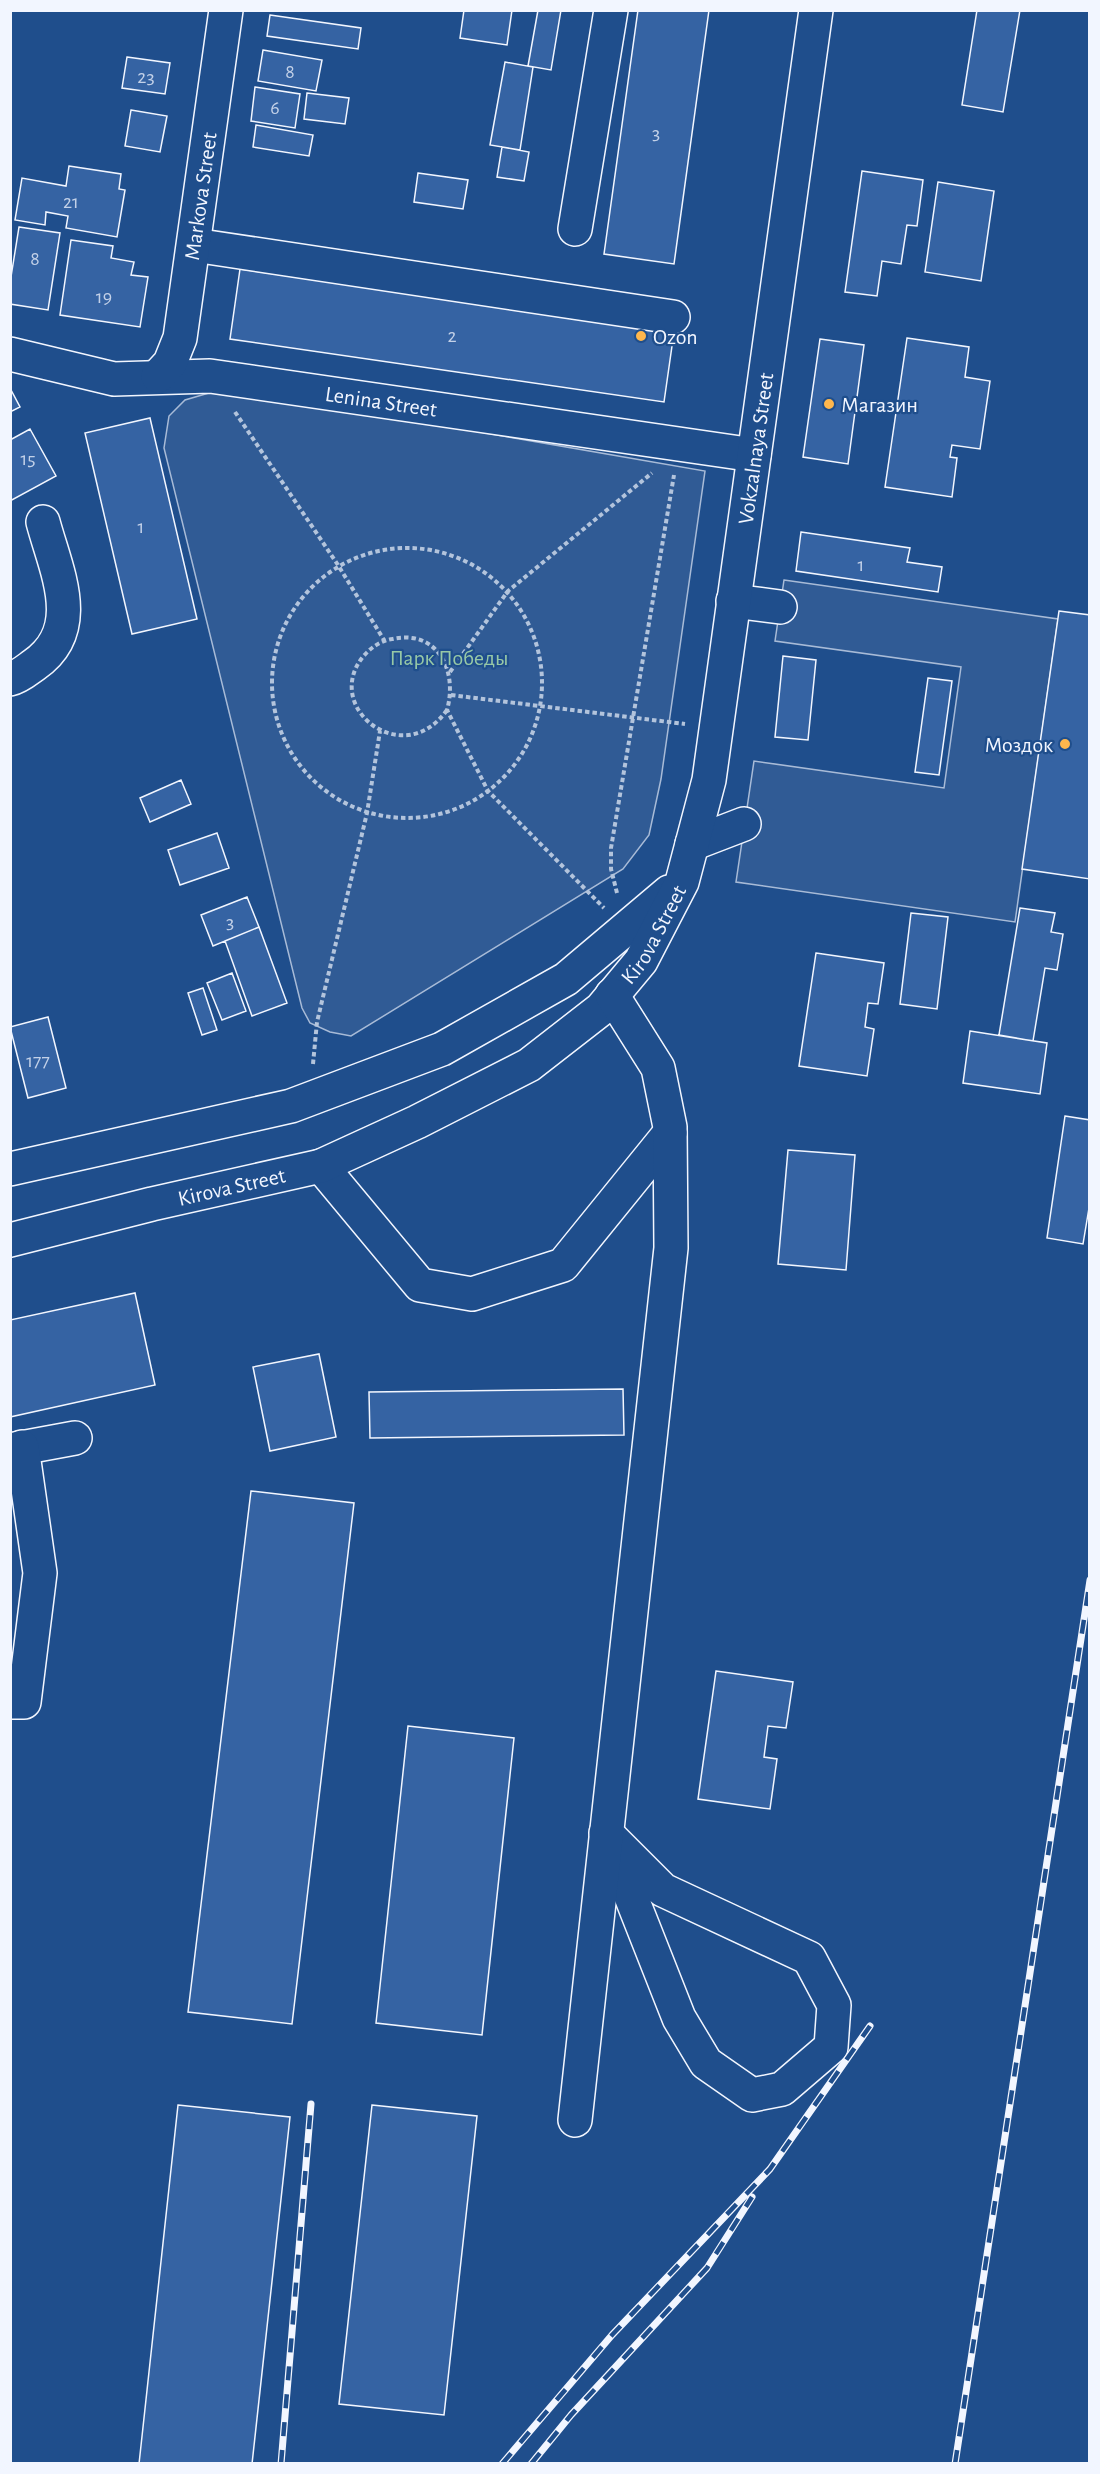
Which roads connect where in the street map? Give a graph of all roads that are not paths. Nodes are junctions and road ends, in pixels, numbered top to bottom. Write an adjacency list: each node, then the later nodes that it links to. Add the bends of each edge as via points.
1 (226, 10): 5 (street, Markova Street)
2 (611, 10): 4 (street)
3 (816, 10): 9 (street, Vokzalnaya Street)
4 (575, 230)
5 (194, 245): 6 (street); 8 (street, Markova Street, via 180,338 170,363)
6 (674, 317)
7 (10, 354): 8 (street, Lenina Street, via 114,379)
8 (158, 376): 9 (street, Lenina Street, via 210,376)
9 (754, 455): 11 (street, Vokzalnaya Street)
10 (43, 522): 13 (street, via 64,602 63,630 48,655)
11 (733, 601): 12 (street); 15 (street, Vokzalnaya Street, via 709,780)
12 (780, 607)
13 (10, 679)
14 (744, 824): 15 (street)
15 (692, 844): 16 (street, Vokzalnaya Street)
16 (682, 882): 17 (street, Kirova Street, via 641,961); 20 (street, Kirova Street, via 566,979 442,1048 291,1106)
17 (612, 995): 18 (street, via 658,1068); 19 (street, Kirova Street, via 601,1009 529,1065)
18 (670, 1133): 19 (street, via 563,1265 472,1294 420,1285); 25 (street, via 671,1248)
19 (321, 1166): 21 (street, Kirova Street)
20 (10, 1169)
21 (10, 1240)
22 (75, 1438): 23 (street)
23 (16, 1449): 24 (street, via 40,1573 24,1702)
24 (10, 1702)
25 (606, 1833): 25 (street, via 663,1890 809,1958 834,2005 831,2047 782,2089 752,2095 706,2063 679,2018); 26 (street)
26 (575, 2120)

